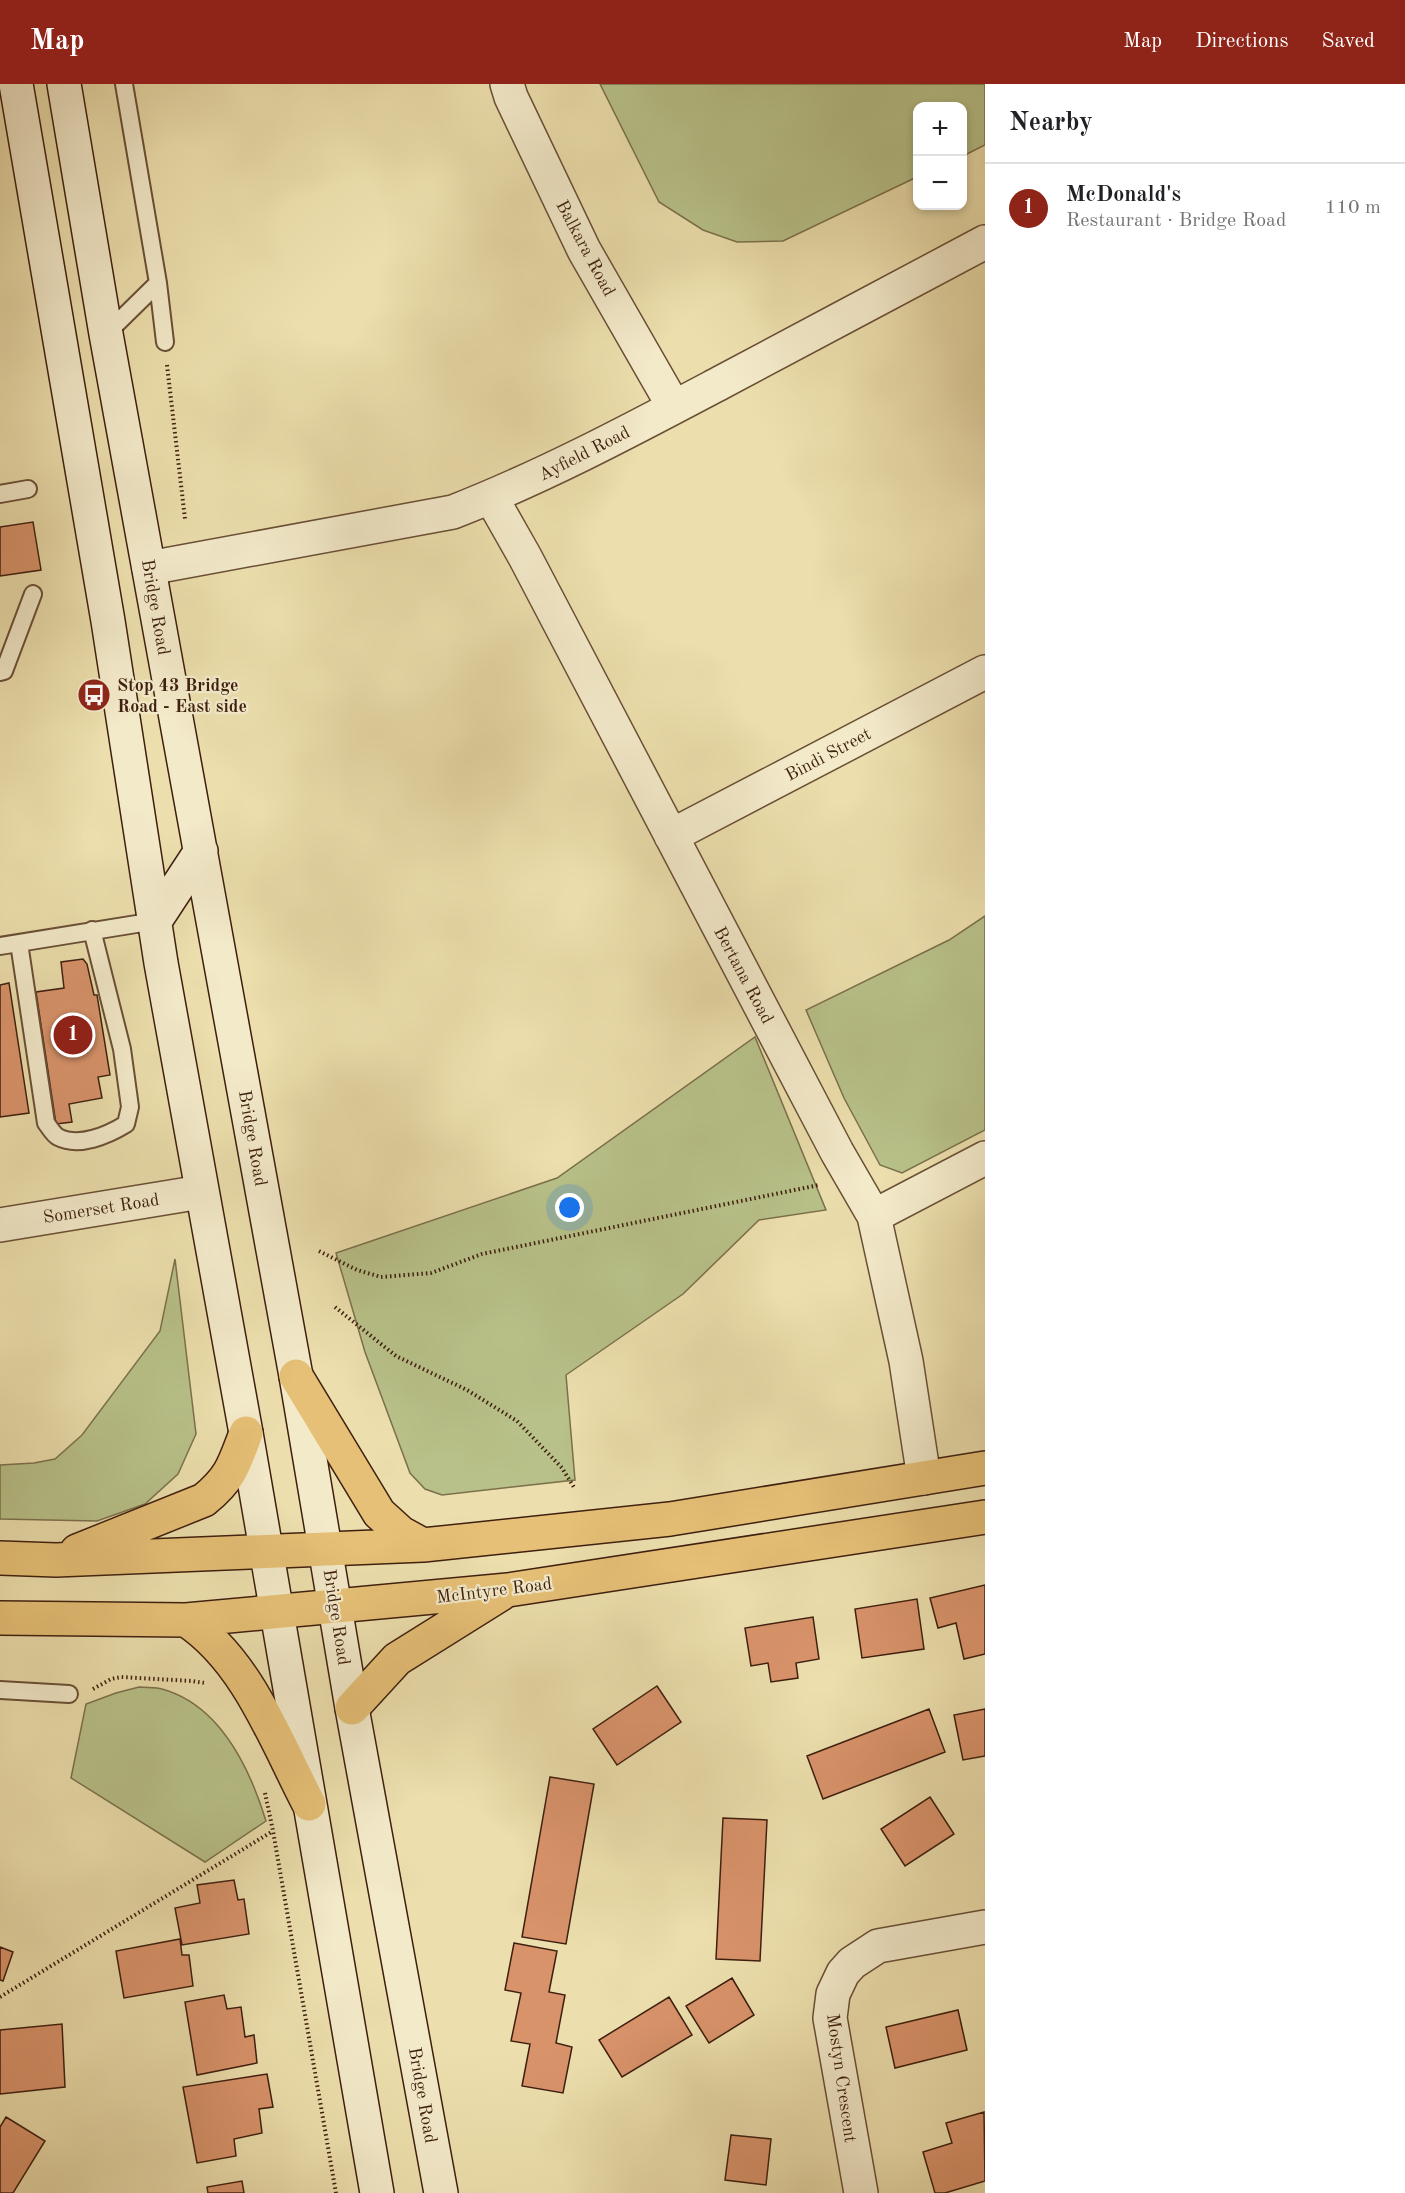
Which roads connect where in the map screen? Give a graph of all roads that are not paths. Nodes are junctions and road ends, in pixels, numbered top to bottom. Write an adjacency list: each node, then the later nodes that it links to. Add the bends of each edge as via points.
1 (16, 84): 14 (main road)
2 (64, 84): 7 (main road, Bridge Road)
3 (124, 84): 6 (lane)
4 (507, 84): 9 (main road, Balkara Road, via 584,250)
5 (985, 242): 9 (main road, Ayfield Road)
6 (158, 283): 7 (lane); 8 (lane)
7 (106, 334): 13 (main road, Bridge Road)
8 (165, 342)
9 (674, 407): 12 (main road, Ayfield Road)
10 (28, 489): 11 (lane)
11 (0, 494)
12 (491, 497): 13 (main road, Ayfield Road, via 453,512); 18 (main road, Bertana Road)
13 (149, 567): 14 (main road, Ayfield Road); 19 (main road, Bridge Road)
14 (100, 576): 20 (main road)
15 (33, 594): 16 (lane, via 4,671)
16 (0, 672)
17 (985, 672): 18 (main road, Bindi Street)
18 (671, 836): 26 (main road, Bertana Road)
19 (201, 851): 20 (main road); 28 (main road, Bridge Road)
20 (155, 921): 21 (lane); 25 (main road)
21 (92, 930): 22 (lane); 22 (lane, via 122,1049 130,1107 126,1124 90,1139 70,1141 56,1136 46,1123)
22 (19, 943): 23 (lane)
23 (0, 946)
24 (985, 1158): 26 (main road)
25 (201, 1192): 27 (main road, Somerset Road); 29 (main road)
26 (874, 1216): 31 (main road, Bertana Road, via 906,1361)
27 (0, 1225)
28 (296, 1376): 33 (main road, via 379,1513 401,1533); 34 (main road, Bridge Road)
29 (246, 1433): 35 (main road); 37 (main road, via 231,1473 204,1500)
30 (985, 1468): 31 (main road)
31 (924, 1478): 33 (main road, via 670,1519)
32 (985, 1517): 38 (main road, McIntyre Road)
33 (423, 1545): 34 (main road)
34 (326, 1549): 35 (main road); 39 (main road, Bridge Road)
35 (266, 1551): 37 (main road); 40 (main road)
36 (0, 1558): 37 (main road)
37 (56, 1560)
38 (508, 1590): 39 (main road, McIntyre Road); 45 (main road, via 397,1659)
39 (336, 1606): 40 (main road, McIntyre Road); 45 (main road, Bridge Road)
40 (276, 1612): 42 (main road, McIntyre Road); 46 (main road)
41 (0, 1618): 42 (main road, McIntyre Road)
42 (186, 1620): 46 (main road, via 236,1667)
43 (0, 1689): 44 (lane)
44 (69, 1694)
45 (352, 1708): 49 (main road, Bridge Road)
46 (309, 1804): 48 (main road)
47 (985, 1927): 50 (main road, Mostyn Crescent, via 878,1946 843,1973 833,1994 830,2018)
48 (377, 2193)
49 (441, 2193)
50 (861, 2193)

